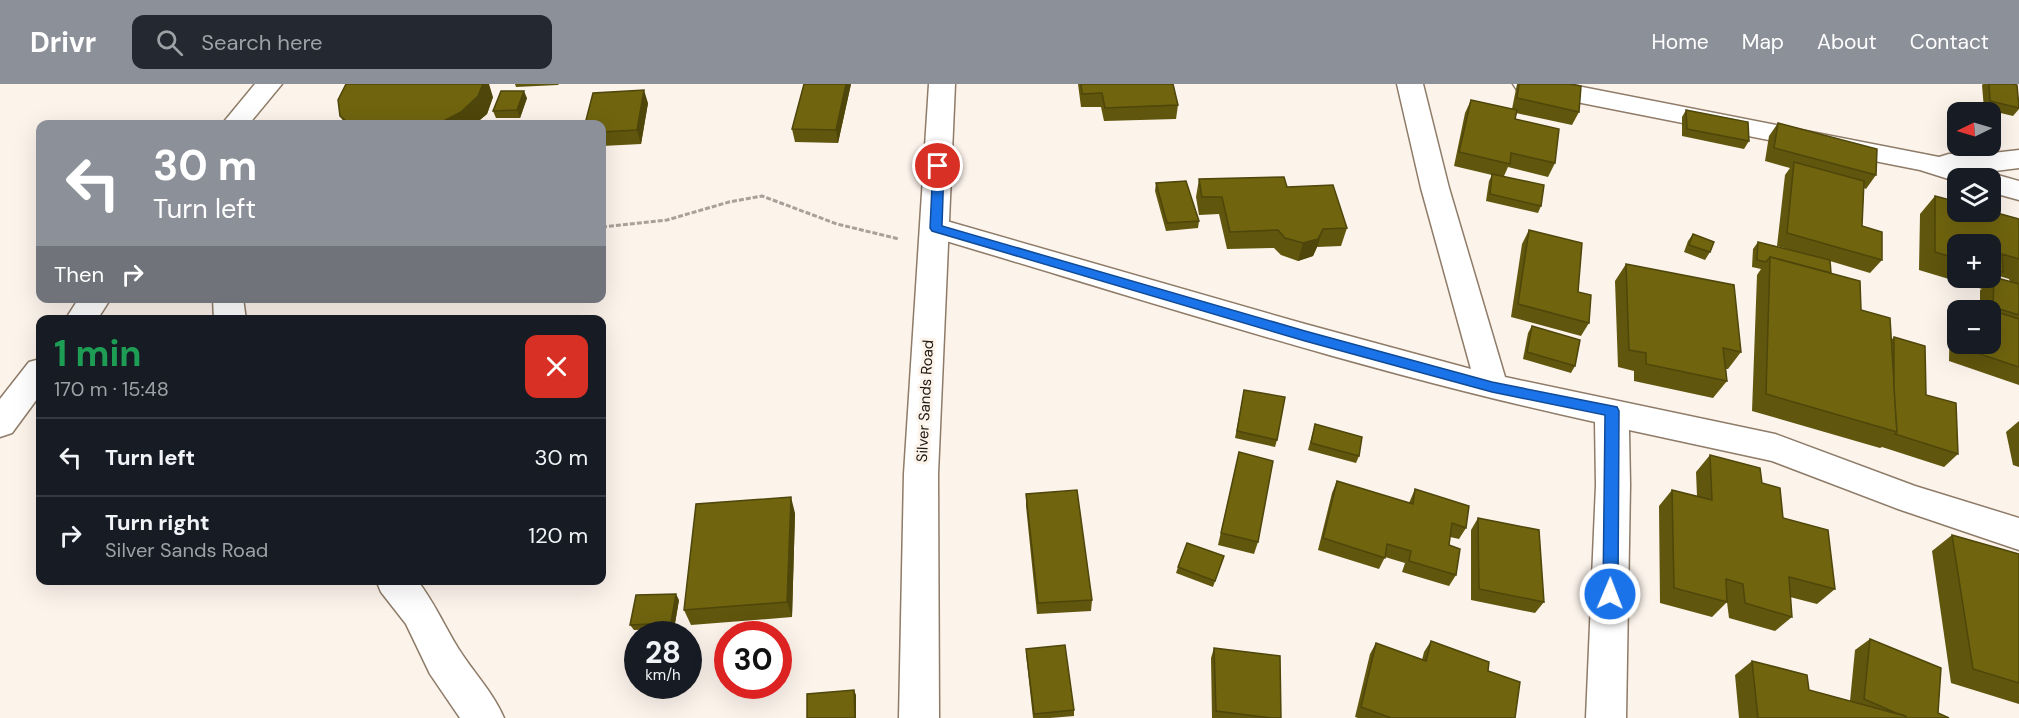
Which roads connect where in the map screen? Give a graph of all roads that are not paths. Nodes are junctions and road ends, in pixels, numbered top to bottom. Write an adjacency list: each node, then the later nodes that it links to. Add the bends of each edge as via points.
1 (269, 84): 5 (street)
2 (942, 84): 11 (street, Silver Sands Road)
3 (1410, 84): 13 (street, via 1435,188)
4 (1526, 84): 7 (street)
5 (238, 120)
6 (2019, 159): 7 (street)
7 (1923, 162): 8 (street)
8 (1947, 169)
9 (2001, 185): 10 (street)
10 (2019, 191)
11 (935, 238): 13 (street); 19 (street, Silver Sands Road, via 921,474)
12 (36, 376): 15 (street)
13 (1492, 387): 14 (street)
14 (1612, 411): 16 (street, via 1775,448 1910,499); 20 (street)
15 (0, 424)
16 (2019, 534)
17 (398, 585): 18 (street, via 419,612 444,661)
18 (484, 718)
19 (919, 718)
20 (1606, 718)

